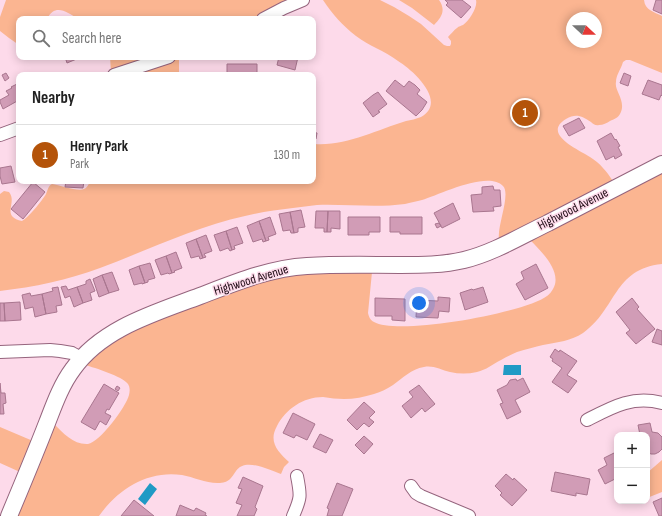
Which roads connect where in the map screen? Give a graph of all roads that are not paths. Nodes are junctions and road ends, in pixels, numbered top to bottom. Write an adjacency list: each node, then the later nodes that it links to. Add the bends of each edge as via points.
1 (303, 0): 2 (street)
2 (269, 16)
3 (160, 60): 4 (street)
4 (123, 72)
5 (16, 129): 6 (street)
6 (0, 135)
7 (662, 164): 9 (street, Highwood Avenue, via 502,246 473,258 435,264 310,265 269,272 133,322 101,341)
8 (0, 352): 9 (street, via 50,350 72,353)
9 (81, 358): 14 (street, Highwood Avenue, via 63,385)
10 (662, 403): 11 (street, via 632,401)
11 (587, 420)
12 (297, 476): 15 (street, via 300,496)
13 (411, 486): 16 (street, via 421,496)
14 (9, 516)
15 (293, 516)
16 (469, 516)

